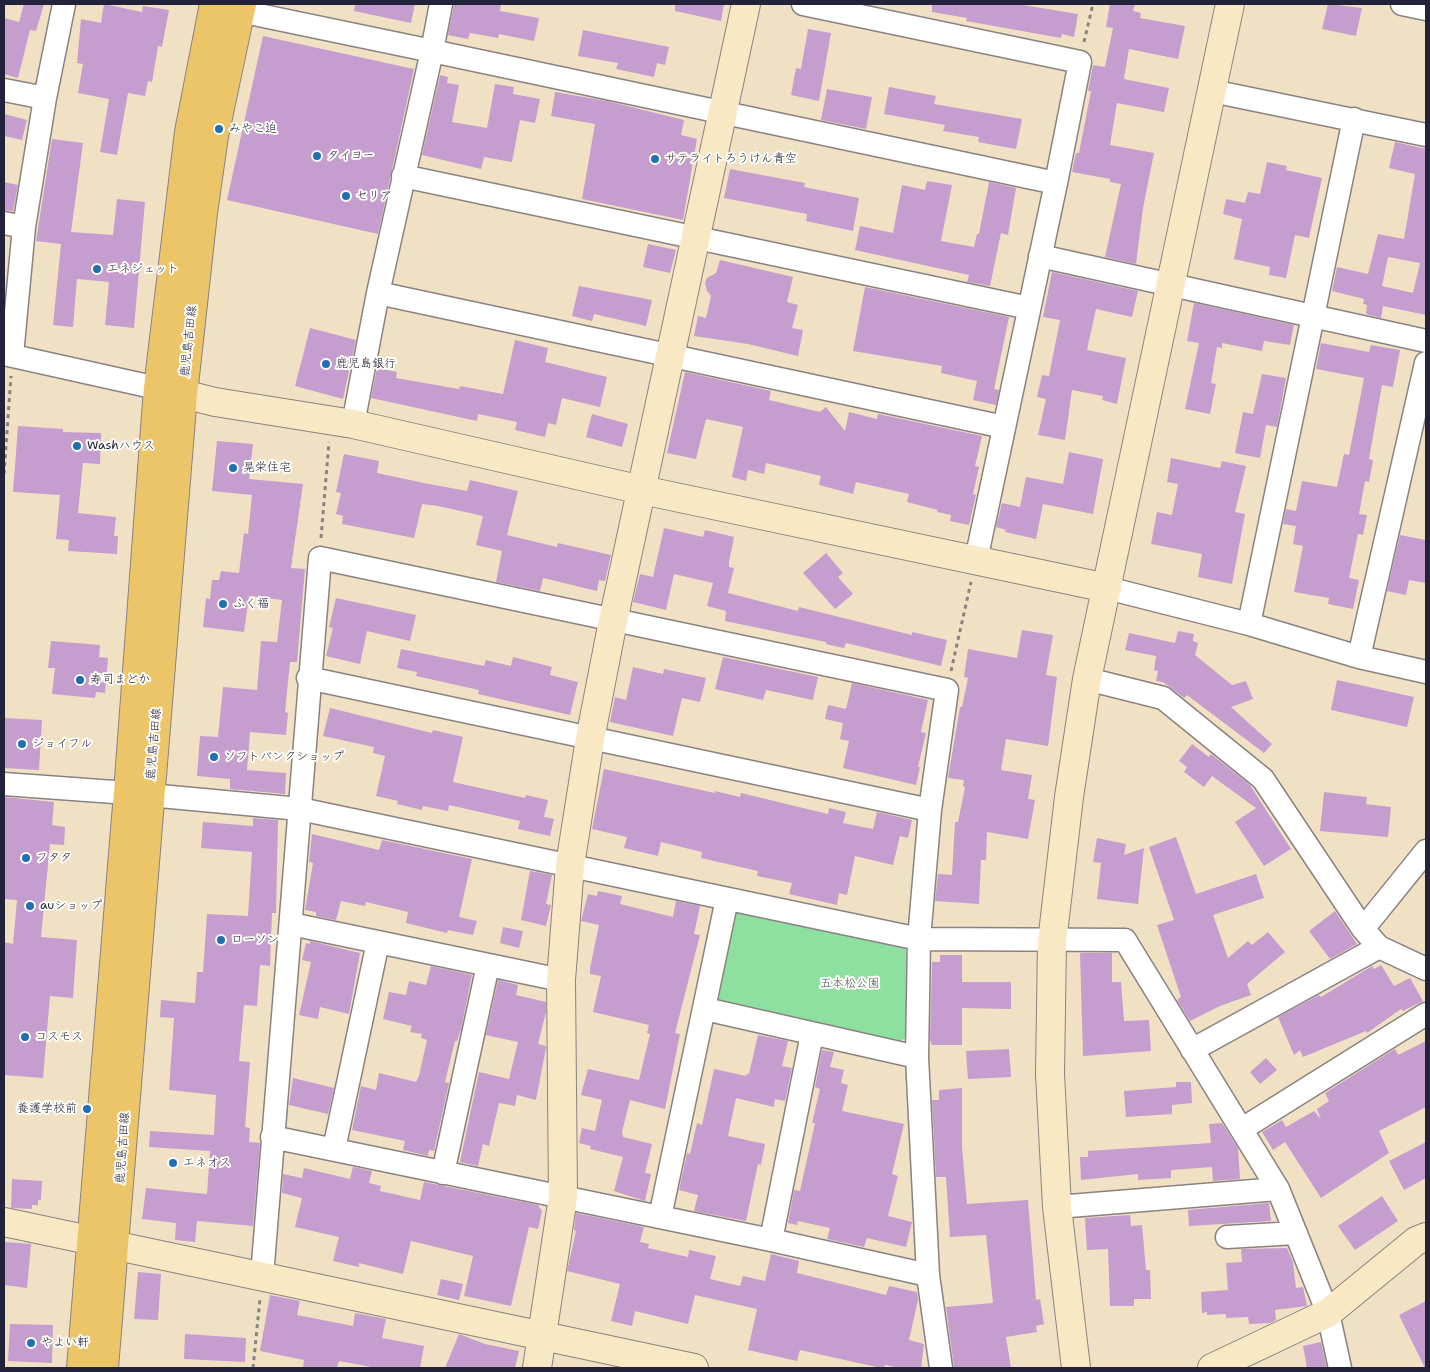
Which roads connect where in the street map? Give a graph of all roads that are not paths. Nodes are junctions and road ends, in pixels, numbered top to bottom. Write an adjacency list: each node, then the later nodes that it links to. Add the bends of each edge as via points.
1 (64, 4): 13 (street)
2 (211, 4): 8 (street); 30 (main road, 鹿児島吉田線, via 189,132)
3 (441, 4): 10 (street)
4 (746, 4): 14 (street)
5 (804, 4): 18 (street, via 1080,62)
6 (1230, 4): 12 (street)
7 (1402, 4): 9 (street)
8 (241, 7): 10 (street); 30 (main road, 鹿児島吉田線, via 214,136)
9 (1426, 9)
10 (432, 51): 14 (street); 17 (street)
11 (4, 90): 13 (street)
12 (1212, 91): 15 (street); 22 (street)
13 (44, 98): 19 (street)
14 (722, 113): 18 (street); 20 (street)
15 (1354, 119): 16 (street); 25 (street)
16 (1426, 135)
17 (403, 176): 20 (street); 23 (street)
18 (1056, 183): 21 (street)
19 (14, 225): 27 (street)
20 (695, 238): 24 (street); 28 (street)
21 (1040, 256): 22 (street); 24 (street)
22 (1172, 286): 25 (street); 35 (street)
23 (378, 293): 28 (street); 31 (street)
24 (1029, 308): 32 (street)
25 (1311, 315): 26 (street); 37 (street)
26 (1426, 341)
27 (8, 355): 30 (street)
28 (671, 355): 32 (street); 33 (street)
29 (1426, 363): 38 (street)
30 (170, 391): 31 (street, via 215,402); 44 (main road, 鹿児島吉田線)
31 (353, 424): 33 (street)
32 (1004, 427): 34 (street)
33 (642, 490): 34 (street); 36 (street)
34 (976, 560): 35 (street)
35 (1107, 588): 37 (street); 41 (street)
36 (613, 621): 40 (street, via 320,558); 42 (street); 46 (street, via 947,690)
37 (1248, 624): 38 (street)
38 (1359, 657): 39 (street)
39 (1426, 672)
40 (308, 678): 42 (street); 45 (street)
41 (1087, 679): 51 (street, via 1163,698 1263,779); 54 (street)
42 (590, 739): 46 (street); 48 (street)
43 (4, 784): 44 (street)
44 (139, 794): 45 (street); 77 (main road, 鹿児島吉田線)
45 (300, 809): 48 (street); 50 (street)
46 (930, 810): 52 (street)
47 (1426, 851): 51 (street)
48 (570, 865): 49 (street); 58 (street)
49 (727, 899): 52 (street); 59 (street)
50 (291, 924): 53 (street); 65 (street)
51 (1363, 929): 55 (street)
52 (919, 940): 54 (street); 63 (street)
53 (378, 942): 56 (street); 66 (street)
54 (1052, 942): 62 (street, via 1125,940); 70 (street, via 1050,1074)
55 (1379, 947): 57 (street); 62 (street)
56 (488, 965): 58 (street); 67 (street)
57 (1426, 969)
58 (561, 980): 69 (street)
59 (704, 1009): 61 (street); 71 (street)
60 (1426, 1014): 64 (street)
61 (812, 1034): 63 (street); 76 (street)
62 (1192, 1050): 64 (street)
63 (917, 1057): 78 (street)
64 (1242, 1130): 68 (street)
65 (272, 1137): 66 (street); 79 (street)
66 (334, 1149): 67 (street)
67 (443, 1173): 69 (street)
68 (1278, 1188): 70 (street); 73 (street)
69 (563, 1197): 71 (street); 81 (street)
70 (1058, 1207): 87 (street)
71 (660, 1218): 76 (street)
72 (4, 1222): 77 (street)
73 (1296, 1233): 74 (street); 80 (street)
74 (1227, 1237)
75 (1426, 1237): 80 (street, via 1416,1241)
76 (771, 1240): 78 (street)
77 (104, 1243): 79 (street); 82 (main road, 鹿児島吉田線); 83 (main road, 鹿児島吉田線)
78 (928, 1275): 86 (street)
79 (262, 1276): 81 (street)
80 (1328, 1313): 88 (street); 89 (street)
81 (541, 1334): 84 (street); 85 (street)
82 (81, 1368)
83 (104, 1368)
84 (537, 1368)
85 (694, 1368)
86 (941, 1368)
87 (1076, 1368)
88 (1212, 1368)
89 (1340, 1368)

